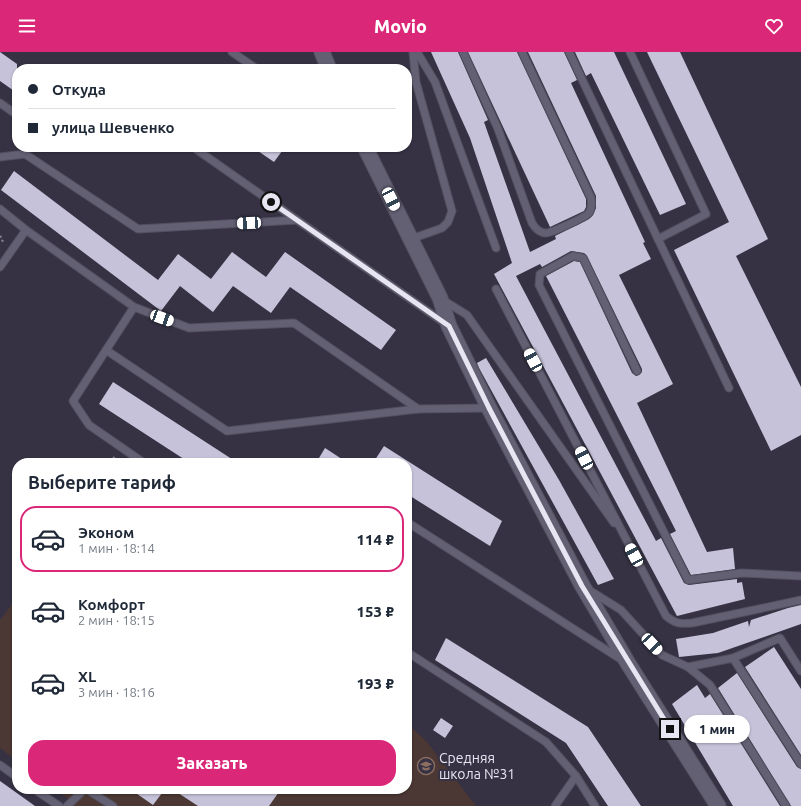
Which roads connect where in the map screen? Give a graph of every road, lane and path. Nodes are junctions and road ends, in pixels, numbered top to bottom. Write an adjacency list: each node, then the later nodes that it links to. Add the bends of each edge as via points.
1 (232, 52): 9 (lane)
2 (322, 52): 10 (street)
3 (413, 52): 20 (lane, via 416,82 452,211 448,222 442,228)
4 (417, 52): 23 (lane, via 435,82)
5 (463, 52): 6 (lane, via 498,129 532,223 539,231 547,233 586,216 592,206 591,198)
6 (522, 52)
7 (569, 52): 21 (lane)
8 (630, 52): 21 (lane, via 706,214)
9 (250, 64)
10 (327, 64)
11 (0, 103): 12 (lane)
12 (12, 111)
13 (200, 152): 17 (lane)
14 (368, 152): 20 (street)
15 (0, 157): 17 (lane, via 25,154 138,229)
16 (0, 209): 18 (lane)
17 (297, 220): 28 (lane)
18 (26, 230): 24 (lane); 27 (lane)
19 (0, 236): 22 (path, via 3,240)
20 (411, 239): 26 (street)
21 (658, 239): 31 (lane)
22 (0, 245)
23 (496, 248)
24 (0, 266)
25 (496, 289): 36 (lane)
26 (440, 298): 28 (street); 36 (lane, via 467,315)
27 (134, 307): 29 (lane); 33 (lane, via 189,328 294,322)
28 (449, 326): 32 (street)
29 (106, 350): 33 (lane, via 227,431); 34 (lane, via 73,401 90,425)
30 (637, 371): 37 (lane, via 583,258 573,256 540,274 539,285 688,580 742,573)
31 (729, 388)
32 (489, 408): 33 (lane); 38 (street)
33 (418, 409)
34 (137, 458)
35 (412, 525): 42 (lane)
36 (628, 543): 39 (lane, via 666,616 673,622 692,623)
37 (801, 576)
38 (582, 586): 42 (street); 43 (lane, via 620,610 662,655)
39 (801, 600)
40 (412, 655): 48 (lane, via 546,742)
41 (733, 658): 43 (lane); 44 (lane, via 780,638); 45 (lane)
42 (630, 665): 57 (street)
43 (688, 667): 58 (lane, via 710,685)
44 (801, 671)
45 (801, 764)
46 (0, 765): 47 (lane)
47 (12, 773)
48 (576, 776): 55 (lane); 56 (lane)
49 (41, 794): 52 (lane)
50 (80, 794): 53 (lane)
51 (93, 794): 54 (lane)
52 (59, 806)
53 (67, 806)
54 (113, 806)
55 (555, 806)
56 (595, 806)
57 (718, 806)
58 (786, 806)

